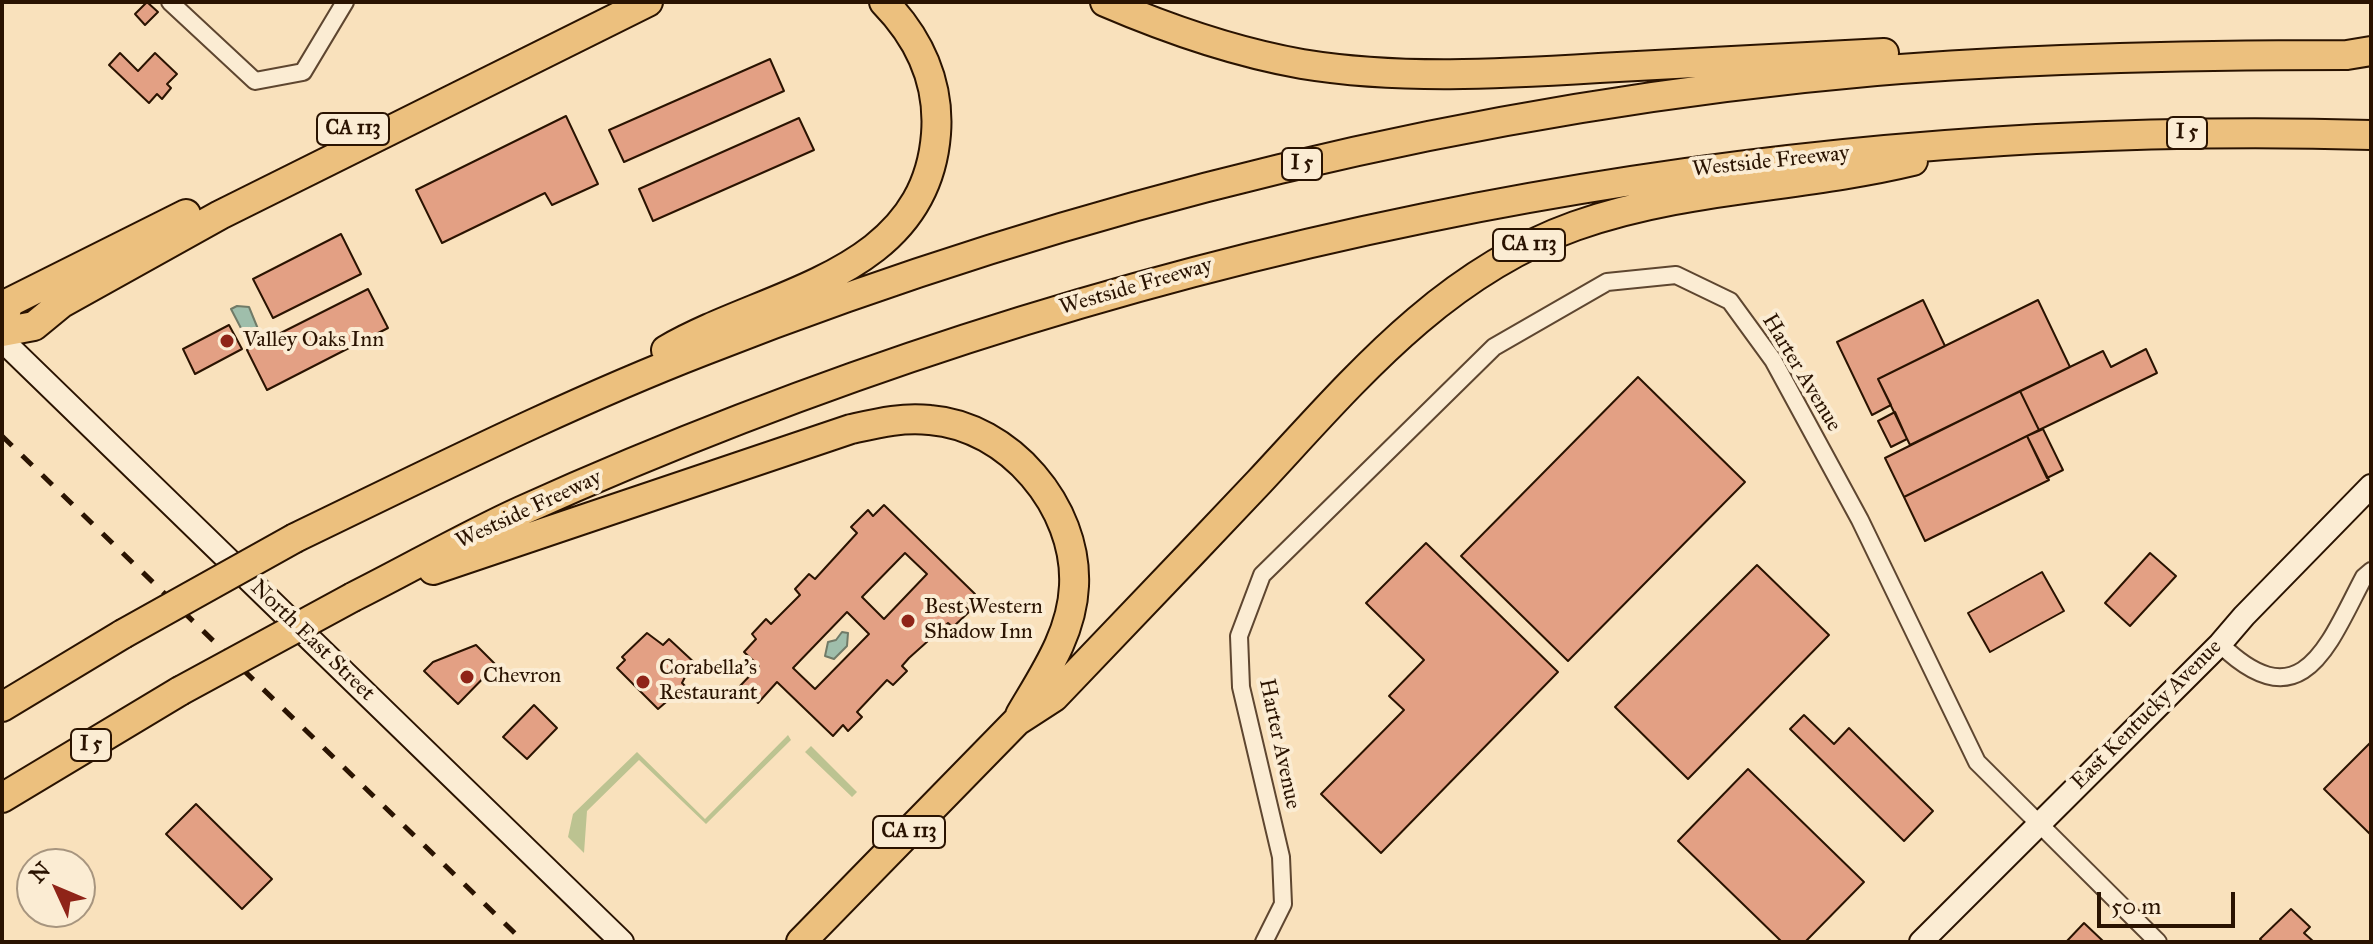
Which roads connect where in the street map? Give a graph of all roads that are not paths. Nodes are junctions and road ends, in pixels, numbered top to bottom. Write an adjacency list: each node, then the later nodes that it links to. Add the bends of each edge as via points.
1 (170, 2): 2 (street, via 255,81 303,72)
2 (345, 2)
3 (648, 2): 11 (highway, via 220,215 62,303 34,326)
4 (884, 2): 13 (highway, via 923,56 938,118 927,181 892,236 832,276 701,329)
5 (1105, 2): 7 (highway, via 1197,37 1301,64 1431,75 2114,42 2347,40)
6 (598, 5): 10 (highway, CA 113, via 10,302)
7 (2371, 50): 13 (highway, I 5, via 2347,55 2114,57 1874,72 1697,92 1439,134 1191,191 990,249 834,302)
8 (2371, 135): 9 (highway, Westside Freeway / I 5, via 2221,132)
9 (2003, 140): 16 (highway, Westside Freeway / I 5, via 1701,169 1553,192 1208,266 976,335 719,427 516,513); 19 (highway, CA 113, via 1878,170 1692,195 1622,211 1531,243 1489,265 1383,349 1054,697)
10 (2, 319)
11 (2, 332)
12 (2, 340): 22 (main road, North East Street)
13 (572, 404): 18 (highway, I 5, bridge, via 295,538)
14 (2371, 486): 17 (main road, East Kentucky Avenue)
15 (2371, 571): 17 (street, via 2313,665 2287,677 2263,675 2242,665)
16 (382, 582): 19 (highway, via 453,565 851,429 893,419 933,420 966,429 1017,458 1037,480 1064,527 1074,584 1069,618 1055,655); 20 (highway, Westside Freeway / I 5, bridge, via 180,691)
17 (2220, 644): 21 (main road, East Kentucky Avenue)
18 (2, 707)
19 (1017, 721): 23 (highway, CA 113)
20 (2, 798)
21 (2037, 823): 24 (street, Harter Avenue, via 1977,762 1860,520 1773,360 1730,301 1676,275 1607,282 1494,347 1262,575 1239,636 1241,687 1281,857 1283,904); 25 (main road, East Kentucky Avenue); 26 (street, Harter Avenue)
22 (622, 942)
23 (801, 942)
24 (1264, 942)
25 (1921, 942)
26 (2158, 942)

